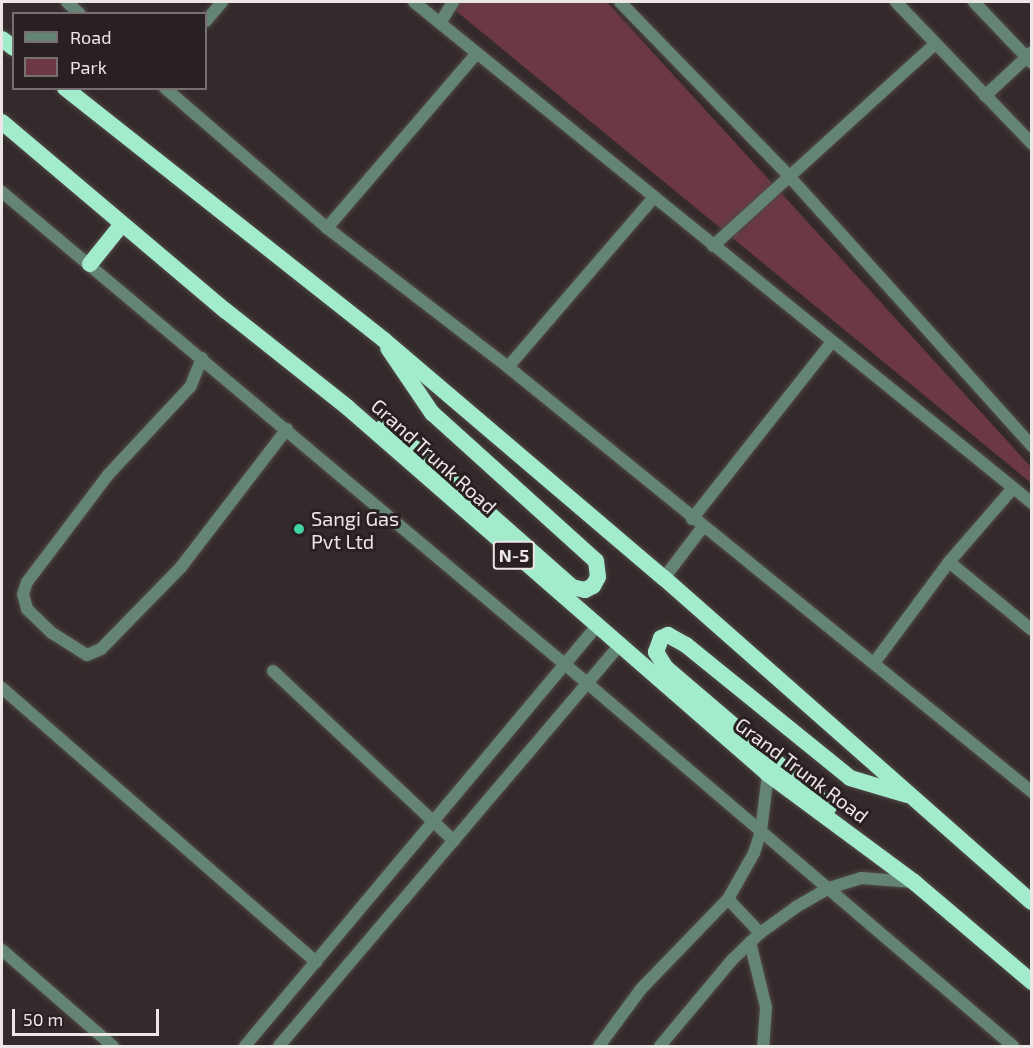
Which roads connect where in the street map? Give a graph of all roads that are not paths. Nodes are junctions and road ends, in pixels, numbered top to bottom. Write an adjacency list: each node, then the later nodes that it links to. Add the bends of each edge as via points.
1 (222, 2): 7 (street)
2 (414, 2): 8 (street)
3 (453, 2): 8 (street)
4 (620, 2): 17 (street)
5 (896, 2): 9 (street)
6 (974, 2): 11 (street)
7 (207, 20)
8 (440, 23): 10 (street)
9 (935, 44): 14 (street); 17 (street)
10 (477, 52): 19 (street); 21 (street)
11 (1030, 58): 14 (street)
12 (68, 90): 24 (highway)
13 (167, 90): 21 (street)
14 (985, 96): 16 (street)
15 (2, 122): 20 (highway, Grand Trunk Road / N-5)
16 (1032, 144)
17 (788, 175): 22 (street); 30 (street)
18 (2, 192): 23 (street)
19 (654, 197): 22 (street); 27 (street)
20 (122, 224): 23 (highway); 28 (highway, Grand Trunk Road / N-5)
21 (327, 228): 27 (street)
22 (713, 246): 25 (street)
23 (90, 264): 26 (street)
24 (384, 340): 28 (highway, via 432,412 596,561 598,577 593,586 585,590 572,587 416,449); 36 (highway)
25 (832, 342): 31 (street); 33 (street)
26 (202, 358): 29 (street); 29 (street, via 190,387 108,475 27,582 23,594 27,609 52,633 87,655 101,649 181,567)
27 (508, 367): 33 (street)
28 (347, 407): 37 (highway, Grand Trunk Road / N-5)
29 (287, 429): 41 (street)
30 (1032, 446)
31 (1013, 489): 32 (street); 35 (street)
32 (1032, 503)
33 (692, 519): 34 (street)
34 (702, 528): 36 (street); 40 (street)
35 (949, 562): 38 (street); 40 (street)
36 (664, 578): 47 (highway)
37 (596, 627): 39 (highway, Grand Trunk Road / N-5); 41 (street)
38 (1032, 630)
39 (618, 647): 43 (street); 45 (highway, Grand Trunk Road / N-5)
40 (874, 663): 46 (street)
41 (565, 664): 43 (street); 48 (street)
42 (273, 671): 48 (street)
43 (590, 685): 49 (street); 50 (street)
44 (2, 688): 59 (street)
45 (768, 774): 49 (street); 51 (highway, Grand Trunk Road / N-5)
46 (1032, 792)
47 (910, 796): 51 (highway, via 850,778 677,638 661,638 656,652 666,668 808,788); 55 (highway)
48 (433, 820): 50 (street); 59 (street)
49 (761, 831): 53 (street); 54 (street, via 754,853)
50 (454, 841): 63 (street)
51 (865, 844): 52 (highway, Grand Trunk Road / N-5)
52 (914, 882): 53 (street, via 861,878); 60 (highway, Grand Trunk Road / N-5)
53 (829, 888): 56 (street); 67 (street)
54 (728, 899): 56 (street); 64 (street, via 642,989)
55 (1032, 902)
56 (760, 933): 57 (street)
57 (750, 942): 65 (street); 66 (street, via 766,1007)
58 (2, 950): 62 (street)
59 (316, 962): 61 (street)
60 (1032, 982)
61 (245, 1046)
62 (113, 1047)
63 (279, 1047)
64 (599, 1047)
65 (660, 1047)
66 (763, 1047)
67 (1014, 1047)

